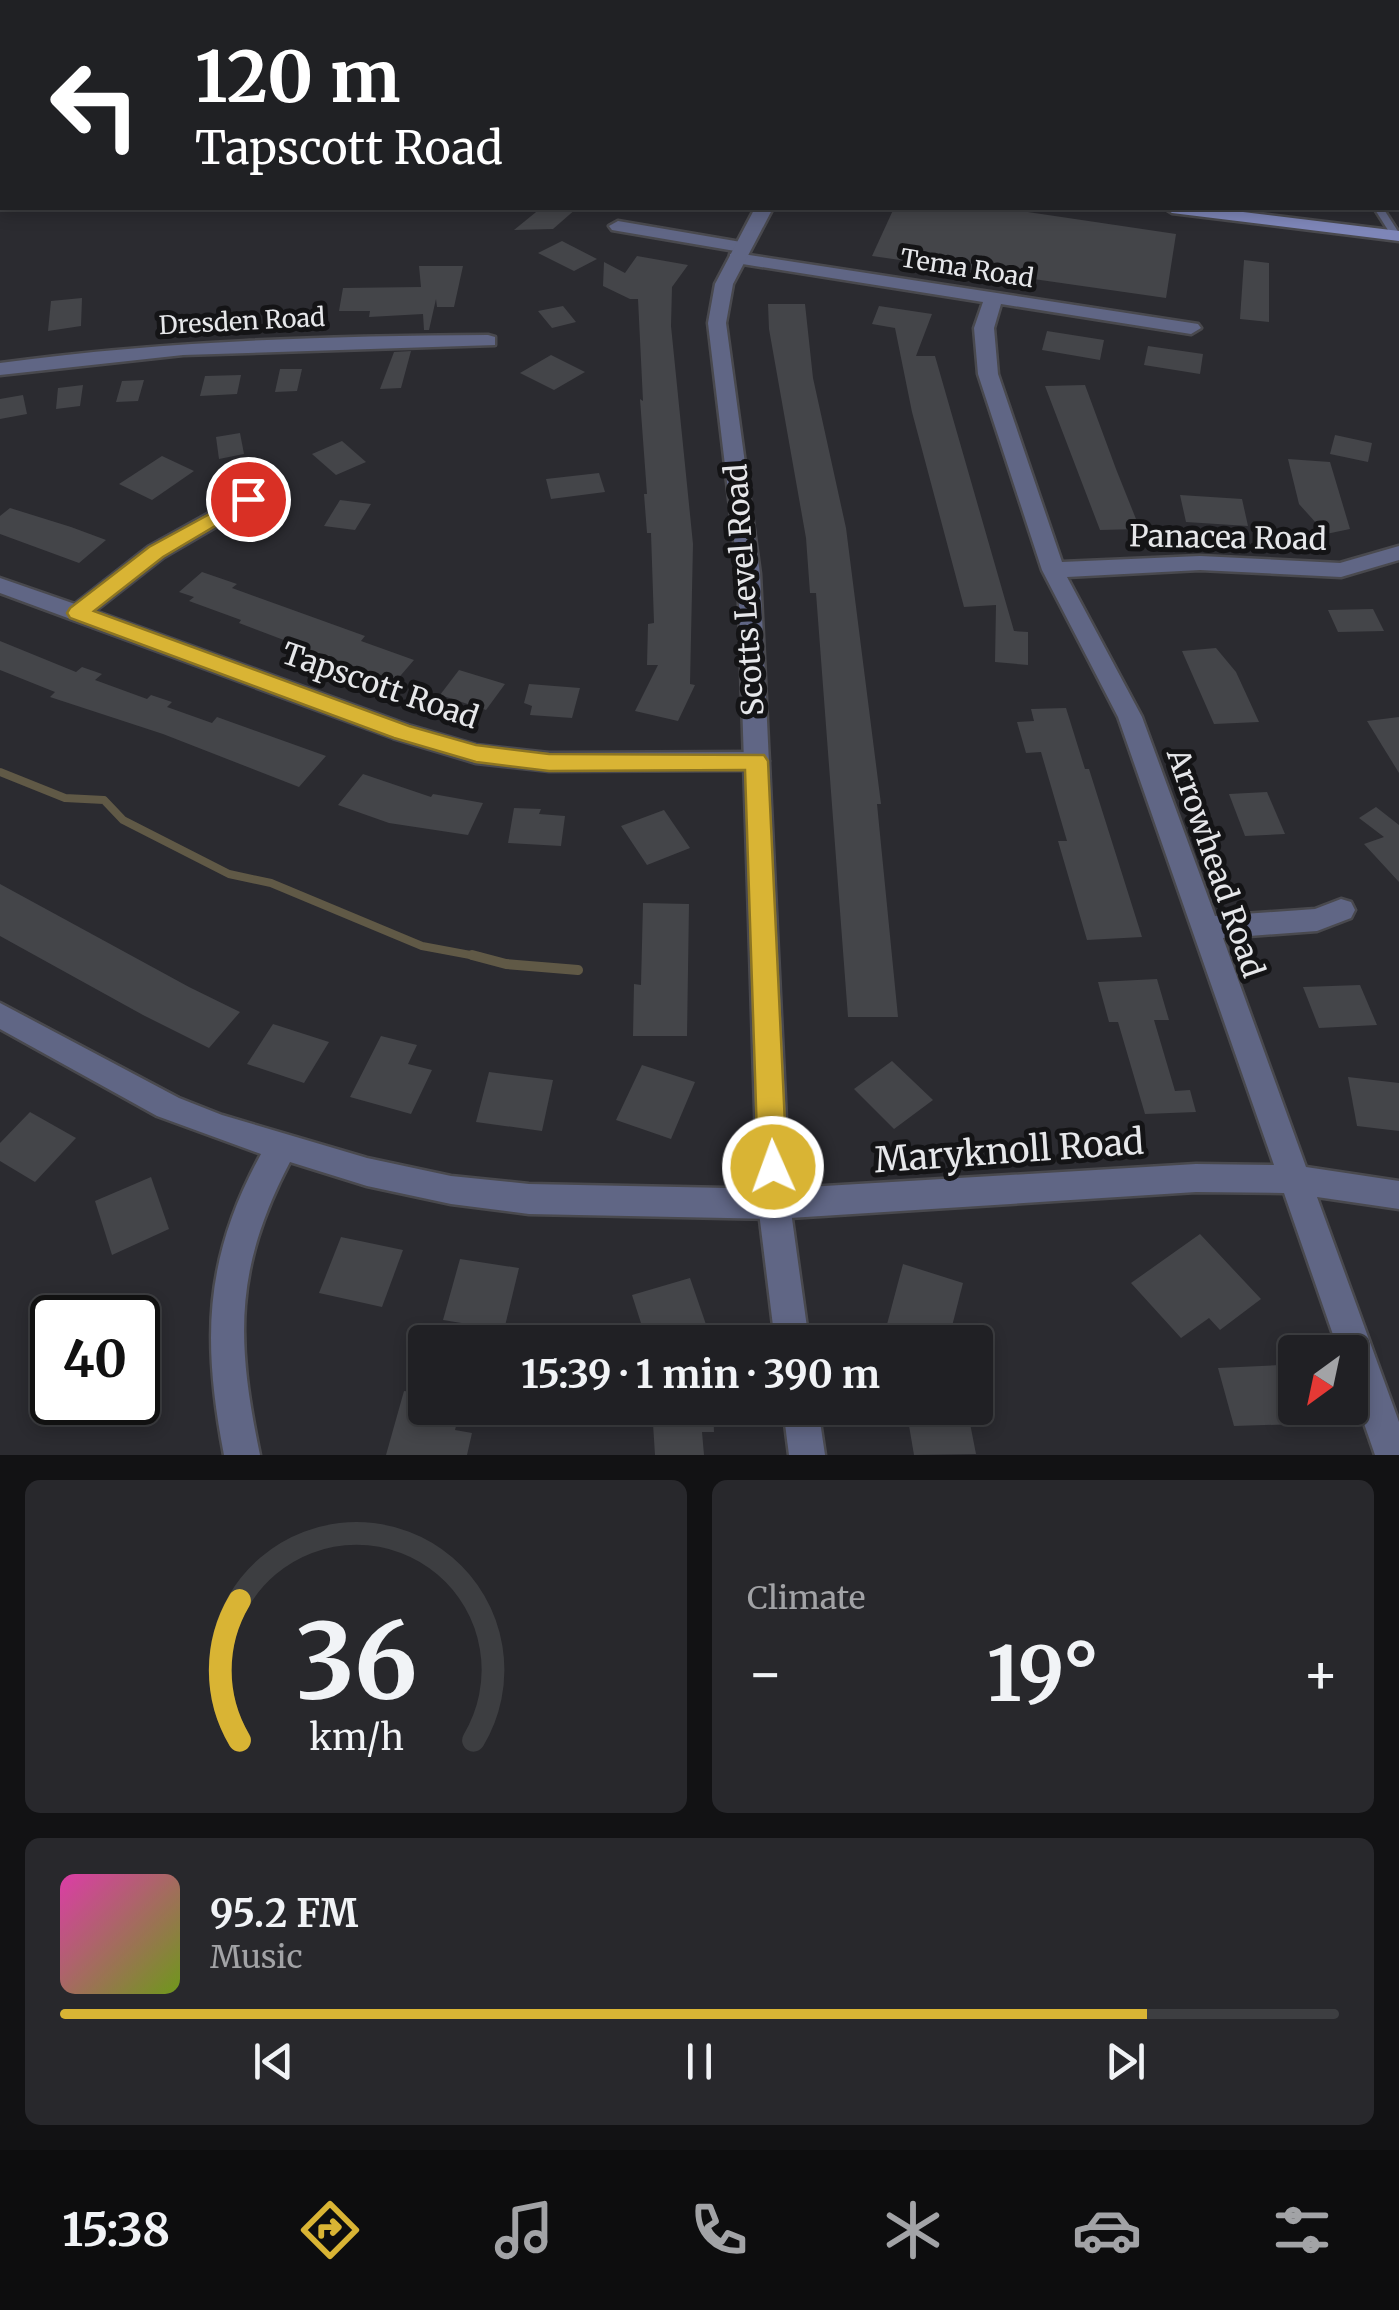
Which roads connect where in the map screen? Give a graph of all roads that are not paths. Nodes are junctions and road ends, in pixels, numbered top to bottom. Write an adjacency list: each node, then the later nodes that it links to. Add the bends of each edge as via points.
1 (763, 210): 6 (street, Scotts Level Road)
2 (1188, 210): 5 (main road)
3 (1381, 210): 5 (lane)
4 (618, 226): 6 (street, Tema Road)
5 (1398, 236)
6 (738, 253): 7 (street, Tema Road); 16 (street, Scotts Level Road, via 718,323 744,510)
7 (994, 298): 8 (street, Tema Road); 13 (street, Arrowhead Road, via 984,328 988,374)
8 (1191, 328)
9 (488, 341): 10 (street, Dresden Road, via 232,345)
10 (0, 369)
11 (248, 499): 15 (street, via 156,552)
12 (1399, 552): 13 (street, Panacea Road, via 1341,570 1200,563)
13 (1054, 570): 18 (street, Arrowhead Road, via 1118,686)
14 (0, 585): 15 (street, Tapscott Road)
15 (78, 613): 16 (street, Tapscott Road, via 476,754 549,762)
16 (756, 761): 23 (street, Scotts Level Road)
17 (1341, 910): 18 (street, via 1318,920)
18 (1202, 928): 21 (street, Arrowhead Road)
19 (0, 1016): 20 (street, Maryknoll Road, via 168,1107)
20 (281, 1148): 23 (street, Maryknoll Road, via 451,1190 530,1199); 26 (street, via 246,1217 229,1273 226,1375)
21 (1292, 1179): 22 (street, Maryknoll Road); 23 (street, Maryknoll Road, via 1142,1180); 28 (street, Arrowhead Road)
22 (1399, 1195)
23 (774, 1204): 24 (street, Scotts Level Road)
24 (790, 1325)
25 (803, 1425): 27 (street)
26 (242, 1455)
27 (807, 1455)
28 (1394, 1455)

